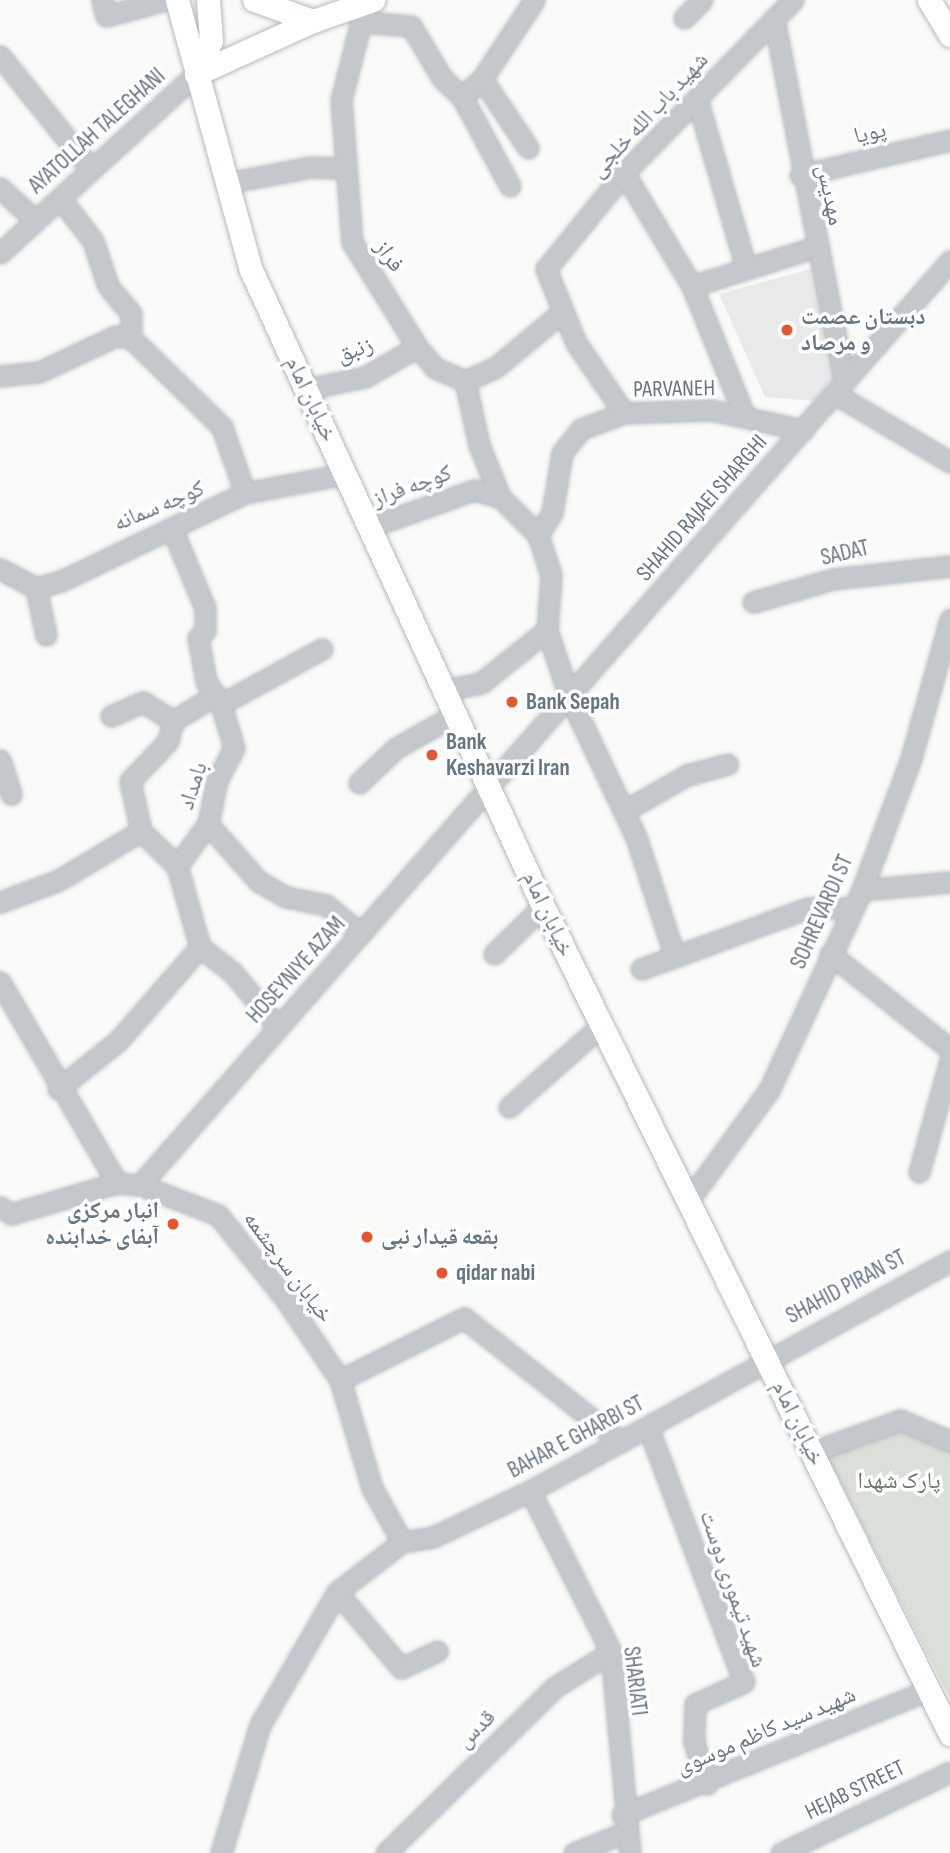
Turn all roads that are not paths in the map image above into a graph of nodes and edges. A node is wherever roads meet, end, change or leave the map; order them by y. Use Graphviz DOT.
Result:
graph roads {
  1 [pos="102,0"];
  2 [pos="165,0"];
  3 [pos="177,0"];
  4 [pos="208,0"];
  5 [pos="254,0"];
  6 [pos="534,0"];
  7 [pos="702,0"];
  8 [pos="793,0"];
  9 [pos="929,0"];
  10 [pos="366,9"];
  11 [pos="684,18"];
  12 [pos="774,19"];
  13 [pos="313,21"];
  14 [pos="950,35"];
  15 [pos="0,56"];
  16 [pos="196,74"];
  17 [pos="482,79"];
  18 [pos="462,97"];
  19 [pos="697,99"];
  20 [pos="950,140"];
  21 [pos="528,148"];
  22 [pos="344,168"];
  23 [pos="91,169"];
  24 [pos="624,173"];
  25 [pos="800,175"];
  26 [pos="226,183"];
  27 [pos="510,186"];
  28 [pos="0,188"];
  29 [pos="60,198"];
  30 [pos="35,220"];
  31 [pos="816,247"];
  32 [pos="0,253"];
  33 [pos="950,261"];
  34 [pos="746,268"];
  35 [pos="692,285"];
  36 [pos="562,312"];
  37 [pos="131,338"];
  38 [pos="418,347"];
  39 [pos="0,376"];
  40 [pos="465,381"];
  41 [pos="839,387"];
  42 [pos="306,389"];
  43 [pos="624,413"];
  44 [pos="744,415"];
  45 [pos="803,430"];
  46 [pos="950,462"];
  47 [pos="345,474"];
  48 [pos="245,493"];
  49 [pos="500,497"];
  50 [pos="370,527"];
  51 [pos="172,529"];
  52 [pos="538,535"];
  53 [pos="950,566"];
  54 [pos="0,569"];
  55 [pos="36,588"];
  56 [pos="753,602"];
  57 [pos="950,620"];
  58 [pos="547,630"];
  59 [pos="46,635"];
  60 [pos="322,649"];
  61 [pos="943,679"];
  62 [pos="445,690"];
  63 [pos="569,696"];
  64 [pos="216,701"];
  65 [pos="456,714"];
  66 [pos="111,716"];
  67 [pos="173,721"];
  68 [pos="0,760"];
  69 [pos="728,764"];
  70 [pos="359,783"];
  71 [pos="491,788"];
  72 [pos="11,794"];
  73 [pos="624,811"];
  74 [pos="208,824"];
  75 [pos="141,831"];
  76 [pos="177,866"];
  77 [pos="950,882"];
  78 [pos="862,890"];
  79 [pos="0,902"];
  80 [pos="543,906"];
  81 [pos="851,908"];
  82 [pos="361,934"];
  83 [pos="200,947"];
  84 [pos="494,954"];
  85 [pos="830,954"];
  86 [pos="676,957"];
  87 [pos="641,969"];
  88 [pos="0,982"];
  89 [pos="602,1025"];
  90 [pos="278,1027"];
  91 [pos="950,1049"];
  92 [pos="950,1060"];
  93 [pos="58,1088"];
  94 [pos="509,1107"];
  95 [pos="919,1172"];
  96 [pos="117,1183"];
  97 [pos="140,1185"];
  98 [pos="688,1201"];
  99 [pos="0,1207"];
  100 [pos="950,1261"];
  101 [pos="765,1357"];
  102 [pos="340,1380"];
  103 [pos="648,1427"];
  104 [pos="950,1441"];
  105 [pos="621,1442"];
  106 [pos="812,1452"];
  107 [pos="530,1491"];
  108 [pos="402,1542"];
  109 [pos="337,1592"];
  110 [pos="437,1651"];
  111 [pos="611,1652"];
  112 [pos="928,1690"];
  113 [pos="950,1734"];
  114 [pos="950,1772"];
  115 [pos="707,1784"];
  116 [pos="624,1824"];
  117 [pos="784,1852"];
  118 [pos="221,1853"];
  119 [pos="386,1853"];
  120 [pos="574,1853"];
  121 [pos="630,1853"];
  1 -- 2 [label="street"];
  3 -- 16 [label="main road, خیابان امام"];
  4 -- 16 [label="main road"];
  5 -- 13 [label="main road"];
  6 -- 17 [label="street"];
  7 -- 11 [label="street"];
  8 -- 12 [label="street, شهید باب الله خلجی"];
  9 -- 14 [label="main road"];
  10 -- 13 [label="main road"];
  10 -- 18 [label="street"];
  10 -- 22 [label="street, فراز"];
  12 -- 19 [label="street, شهید باب الله خلجی"];
  12 -- 25 [label="street, مهدیس"];
  13 -- 16 [label="main road"];
  15 -- 23 [label="street"];
  16 -- 23 [label="street, AYATOLLAH TALEGHANI"];
  16 -- 26 [label="main road, خیابان امام"];
  17 -- 18 [label="street"];
  17 -- 21 [label="street"];
  18 -- 27 [label="street"];
  19 -- 24 [label="street, شهید باب الله خلجی"];
  19 -- 34 [label="street"];
  20 -- 25 [label="street, پویا"];
  22 -- 26 [label="street"];
  22 -- 38 [label="street, فراز"];
  23 -- 29 [label="street, AYATOLLAH TALEGHANI"];
  24 -- 35 [label="street"];
  24 -- 36 [label="street, شهید باب الله خلجی"];
  25 -- 31 [label="street, مهدیس"];
  26 -- 42 [label="main road, خیابان امام"];
  28 -- 30 [label="street"];
  29 -- 30 [label="street, AYATOLLAH TALEGHANI"];
  29 -- 37 [label="street"];
  30 -- 32 [label="street, AYATOLLAH TALEGHANI"];
  31 -- 34 [label="street"];
  31 -- 41 [label="street, مهدیس"];
  33 -- 41 [label="street, SHAHID RAJAEI SHARGHI"];
  34 -- 35 [label="street"];
  35 -- 44 [label="street"];
  36 -- 40 [label="street"];
  36 -- 43 [label="street"];
  37 -- 39 [label="street"];
  37 -- 48 [label="street"];
  38 -- 40 [label="street, فراز"];
  38 -- 42 [label="street, زنبق"];
  40 -- 49 [label="street"];
  41 -- 45 [label="street, SHAHID RAJAEI SHARGHI"];
  41 -- 46 [label="street"];
  42 -- 47 [label="main road, خیابان امام"];
  43 -- 44 [label="street, PARVANEH"];
  43 -- 52 [label="street, PARVANEH"];
  44 -- 45 [label="street, PARVANEH"];
  45 -- 63 [label="street, SHAHID RAJAEI SHARGHI"];
  47 -- 48 [label="street, کوچه سمانه"];
  47 -- 50 [label="main road, خیابان امام"];
  48 -- 51 [label="street, کوچه سمانه"];
  49 -- 50 [label="street, کوچه فراز"];
  49 -- 52 [label="street"];
  50 -- 62 [label="main road, خیابان امام"];
  51 -- 55 [label="street, کوچه سمانه"];
  51 -- 64 [label="street, بامداد"];
  52 -- 58 [label="street"];
  53 -- 56 [label="street, SADAT"];
  54 -- 55 [label="street"];
  55 -- 59 [label="street"];
  57 -- 61 [label="street, SOHREVARDI ST"];
  58 -- 62 [label="street"];
  58 -- 63 [label="street"];
  60 -- 64 [label="street"];
  61 -- 78 [label="street, SOHREVARDI ST"];
  62 -- 65 [label="main road, خیابان امام"];
  63 -- 71 [label="street, SHAHID RAJAEI SHARGHI"];
  63 -- 73 [label="street"];
  64 -- 67 [label="street"];
  64 -- 74 [label="street, بامداد"];
  65 -- 70 [label="street"];
  65 -- 71 [label="main road, خیابان امام"];
  66 -- 67 [label="street"];
  67 -- 75 [label="street"];
  68 -- 72 [label="street"];
  69 -- 73 [label="street"];
  71 -- 80 [label="main road, خیابان امام"];
  71 -- 82 [label="street, HOSEYNIYE AZAM"];
  73 -- 86 [label="street"];
  74 -- 76 [label="street, بامداد"];
  74 -- 82 [label="street"];
  75 -- 76 [label="street"];
  75 -- 79 [label="street"];
  76 -- 83 [label="street"];
  77 -- 78 [label="street"];
  78 -- 81 [label="street, SOHREVARDI ST"];
  80 -- 84 [label="street"];
  80 -- 89 [label="main road, خیابان امام"];
  81 -- 85 [label="street, SOHREVARDI ST"];
  81 -- 86 [label="street"];
  82 -- 90 [label="street, HOSEYNIYE AZAM"];
  83 -- 90 [label="street"];
  83 -- 93 [label="street"];
  85 -- 91 [label="street"];
  85 -- 98 [label="street, SOHREVARDI ST"];
  86 -- 87 [label="street"];
  88 -- 93 [label="street"];
  89 -- 94 [label="street"];
  89 -- 98 [label="main road, خیابان امام"];
  90 -- 97 [label="street, HOSEYNIYE AZAM"];
  92 -- 95 [label="street"];
  93 -- 96 [label="street"];
  96 -- 97 [label="street, خیابان سرچشمه"];
  96 -- 99 [label="street"];
  97 -- 102 [label="street, خیابان سرچشمه"];
  98 -- 101 [label="main road, خیابان امام"];
  100 -- 101 [label="street, SHAHID PIRAN ST"];
  101 -- 103 [label="street, BAHAR E GHARBI ST"];
  101 -- 106 [label="main road, خیابان امام"];
  102 -- 105 [label="street"];
  102 -- 108 [label="street, خیابان سرچشمه"];
  103 -- 105 [label="street, BAHAR E GHARBI ST"];
  103 -- 115 [label="street, شهید تیموری دوست"];
  104 -- 106 [label="street"];
  105 -- 107 [label="street, BAHAR E GHARBI ST"];
  106 -- 112 [label="main road, خیابان امام"];
  107 -- 108 [label="street, BAHAR E GHARBI ST"];
  107 -- 111 [label="street, SHARIATI"];
  108 -- 109 [label="street"];
  109 -- 110 [label="street"];
  109 -- 118 [label="street"];
  111 -- 116 [label="street, SHARIATI"];
  111 -- 119 [label="street, قدس"];
  112 -- 113 [label="main road, خیابان امام"];
  112 -- 115 [label="street, شهید سید کاظم موسوی"];
  114 -- 117 [label="street, HEJAB STREET"];
  115 -- 116 [label="street, شهید سید کاظم موسوی"];
  116 -- 120 [label="street, شهید سید کاظم موسوی"];
  116 -- 121 [label="street, SHARIATI"];
}
